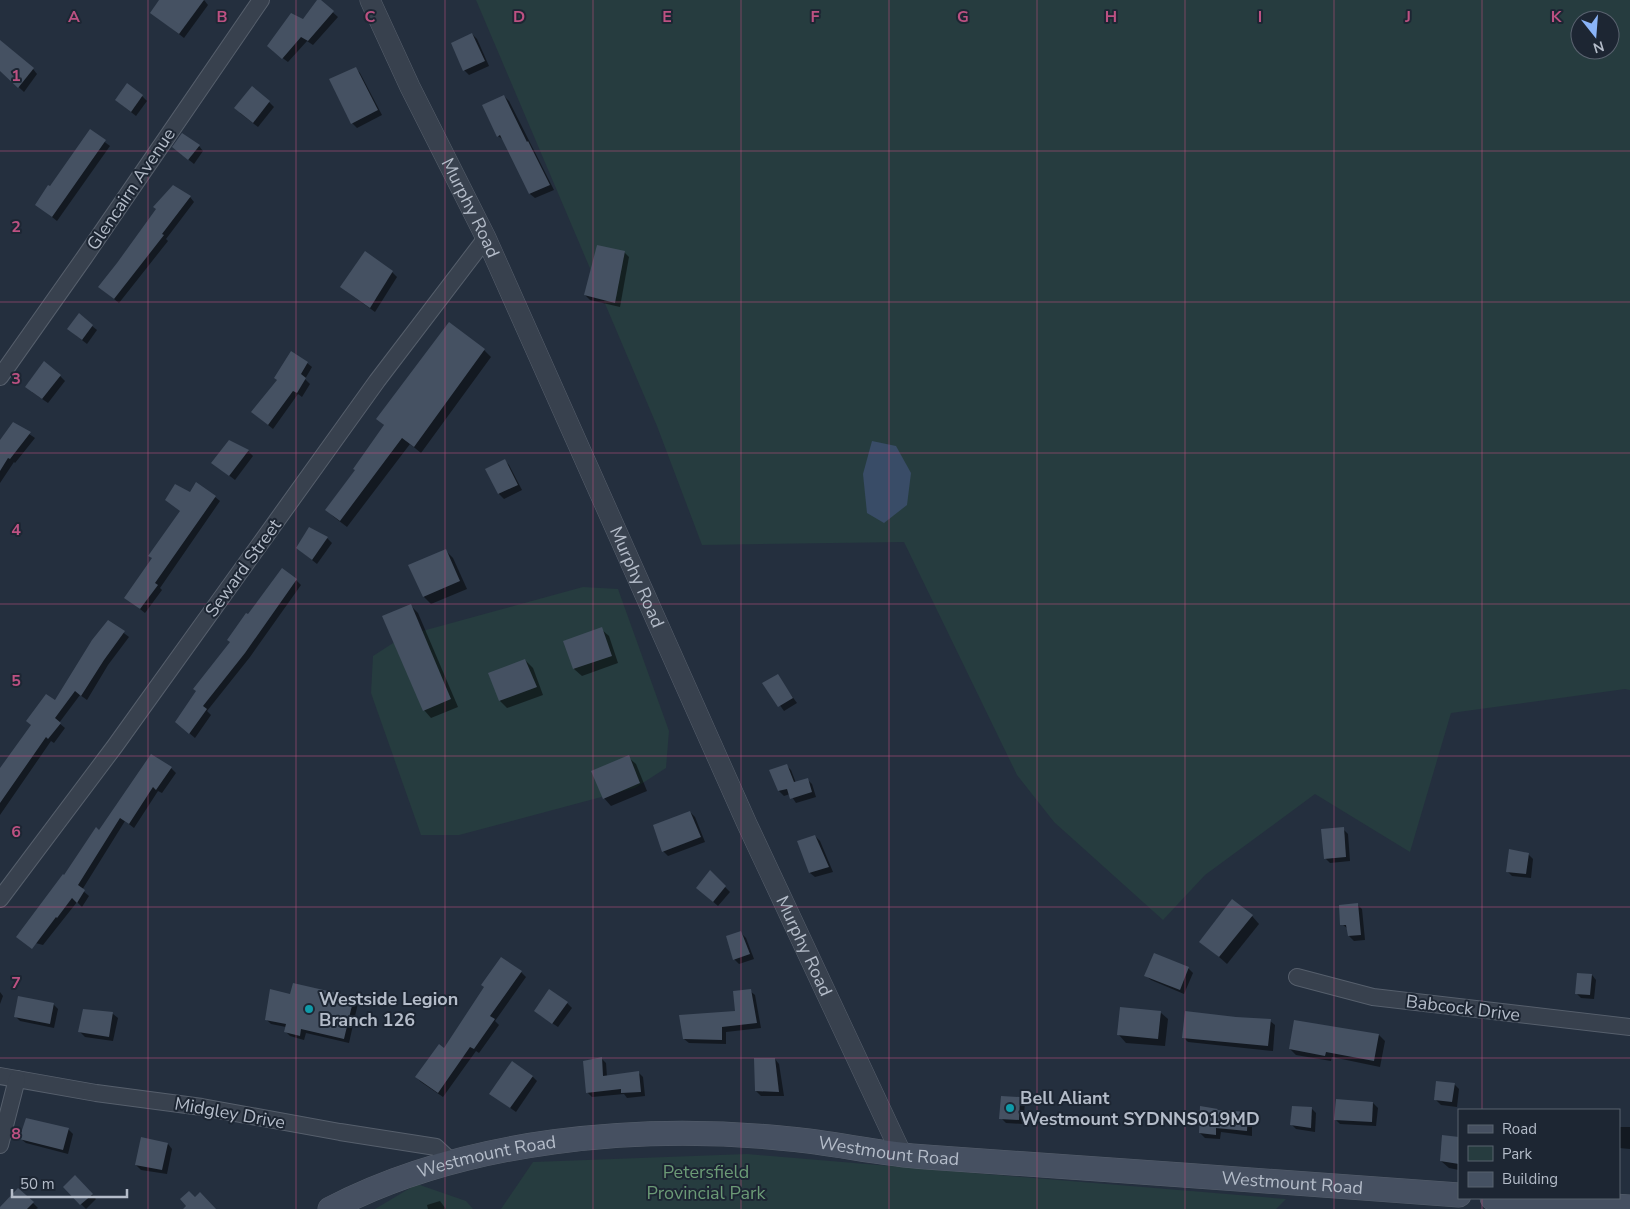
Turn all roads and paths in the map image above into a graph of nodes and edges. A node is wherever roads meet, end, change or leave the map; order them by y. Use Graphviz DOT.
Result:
graph roads {
  1 [pos="261,0"];
  2 [pos="370,0"];
  3 [pos="486,238"];
  4 [pos="0,377"];
  5 [pos="0,899"];
  6 [pos="1297,977"];
  7 [pos="1630,1027"];
  8 [pos="0,1076"];
  9 [pos="17,1079"];
  10 [pos="0,1145"];
  11 [pos="902,1155"];
  12 [pos="453,1163"];
  13 [pos="1458,1195"];
  14 [pos="1497,1199"];
  15 [pos="1528,1205"];
  16 [pos="1630,1207"];
  17 [pos="330,1209"];
  1 -- 4 [label="street, Glencairn Avenue"];
  2 -- 3 [label="street, Murphy Road"];
  3 -- 5 [label="street, Seward Street"];
  3 -- 11 [label="street, Murphy Road"];
  6 -- 7 [label="street, Babcock Drive"];
  8 -- 9 [label="street, Midgley Drive"];
  9 -- 10 [label="street"];
  9 -- 12 [label="street, Midgley Drive"];
  11 -- 12 [label="main road, Westmount Road"];
  11 -- 13 [label="main road, Westmount Road"];
  12 -- 17 [label="main road, Westmount Road"];
  14 -- 15 [label="main road"];
  15 -- 16 [label="main road"];
}
